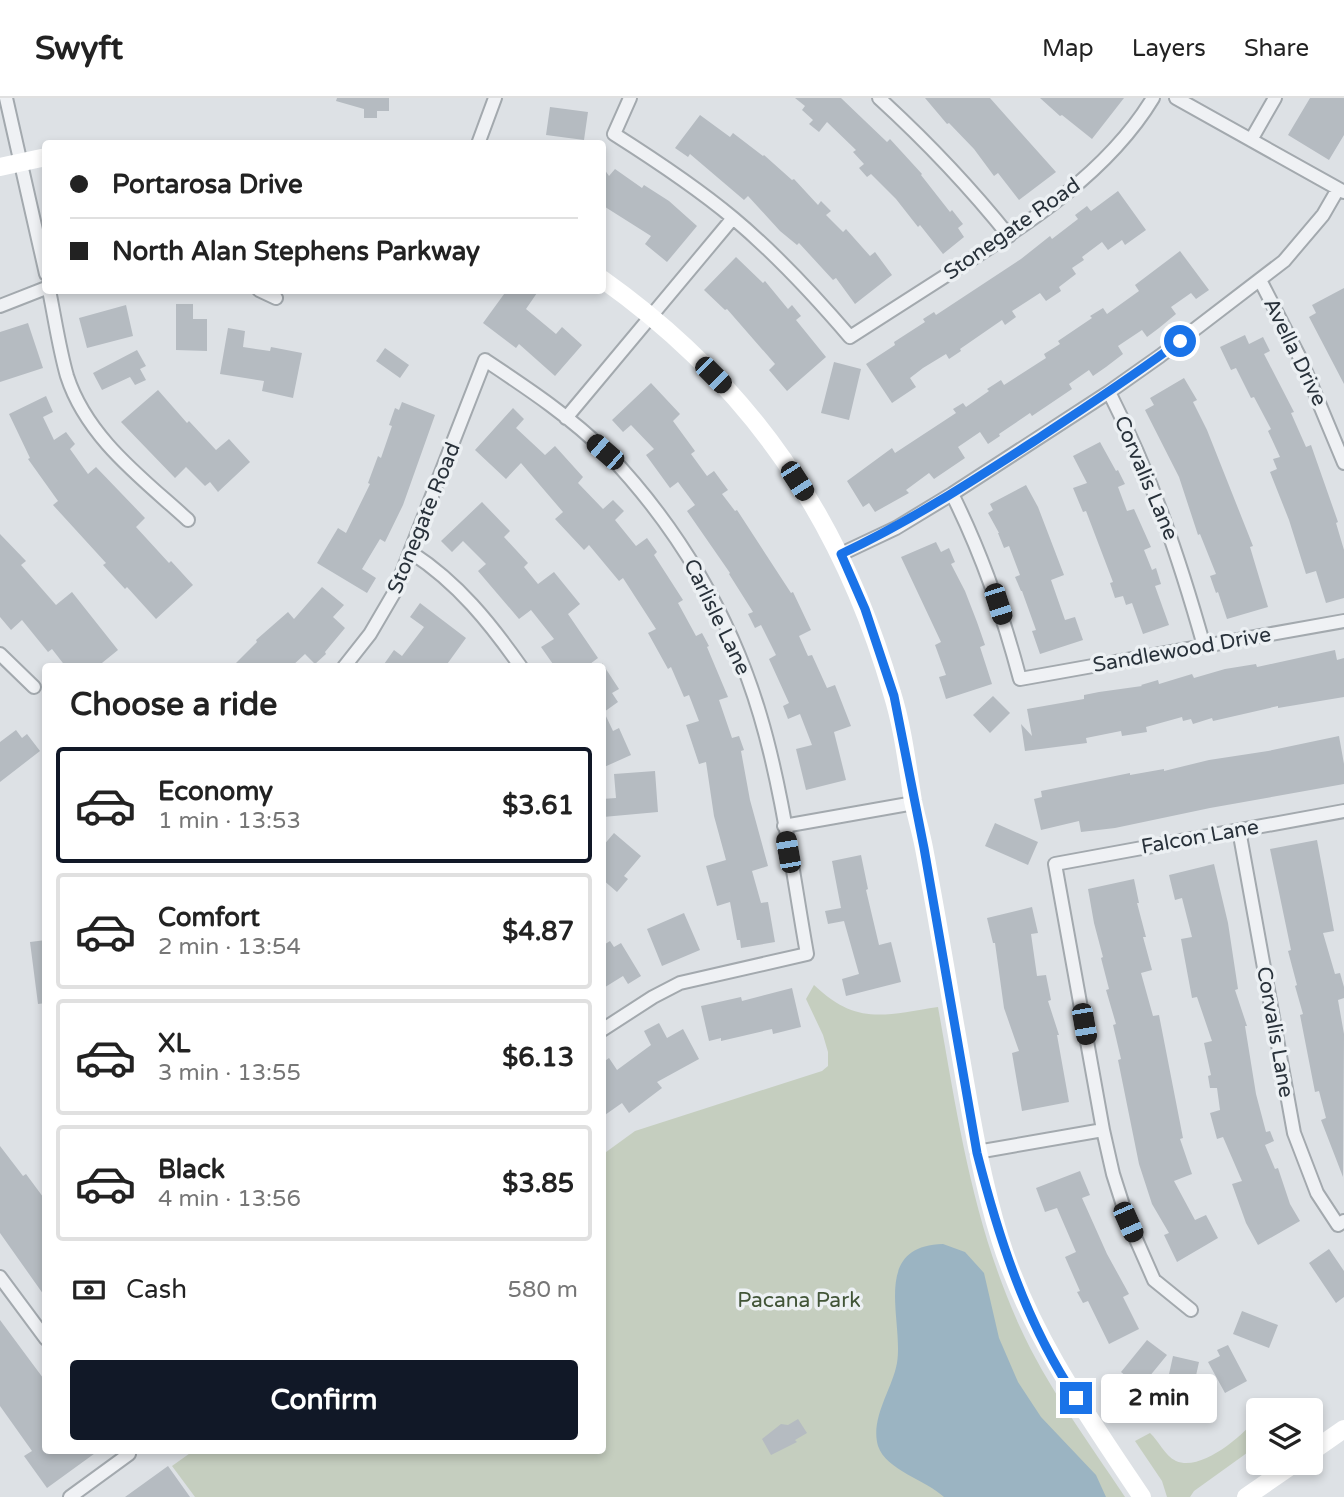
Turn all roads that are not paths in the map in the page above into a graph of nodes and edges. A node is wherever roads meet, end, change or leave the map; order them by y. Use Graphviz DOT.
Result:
graph roads {
  1 [pos="6,98"];
  2 [pos="495,98"];
  3 [pos="630,98"];
  4 [pos="879,98"];
  5 [pos="1153,98"];
  6 [pos="1176,98"];
  7 [pos="1275,98"];
  8 [pos="479,140"];
  9 [pos="1251,140"];
  10 [pos="42,158"];
  11 [pos="21,162"];
  12 [pos="0,167"];
  13 [pos="1341,190"];
  14 [pos="733,218"];
  15 [pos="1009,236"];
  16 [pos="42,256"];
  17 [pos="1260,280"];
  18 [pos="606,282"];
  19 [pos="42,291"];
  20 [pos="48,294"];
  21 [pos="268,294"];
  22 [pos="276,298"];
  23 [pos="0,306"];
  24 [pos="651,316"];
  25 [pos="485,360"];
  26 [pos="1109,393"];
  27 [pos="566,418"];
  28 [pos="1344,463"];
  29 [pos="951,494"];
  30 [pos="188,520"];
  31 [pos="412,553"];
  32 [pos="841,554"];
  33 [pos="1344,621"];
  34 [pos="1204,646"];
  35 [pos="0,654"];
  36 [pos="347,663"];
  37 [pos="518,663"];
  38 [pos="34,687"];
  39 [pos="914,803"];
  40 [pos="1344,811"];
  41 [pos="784,827"];
  42 [pos="1239,830"];
  43 [pos="606,1027"];
  44 [pos="1103,1130"];
  45 [pos="977,1153"];
  46 [pos="1341,1223"];
  47 [pos="0,1277"];
  48 [pos="1191,1310"];
  49 [pos="42,1334"];
  50 [pos="1344,1429"];
  51 [pos="1323,1444"];
  52 [pos="125,1454"];
  53 [pos="1278,1475"];
  54 [pos="70,1497"];
  55 [pos="1142,1497"];
  56 [pos="1246,1497"];
  1 -- 11 [label="street"];
  2 -- 8 [label="street"];
  3 -- 14 [label="street"];
  4 -- 15 [label="street"];
  5 -- 15 [label="street, Stonegate Road"];
  6 -- 9 [label="street"];
  7 -- 9 [label="street"];
  9 -- 13 [label="street"];
  10 -- 11 [label="street"];
  11 -- 12 [label="street"];
  11 -- 16 [label="street"];
  13 -- 17 [label="street"];
  14 -- 15 [label="street, Stonegate Road"];
  14 -- 24 [label="street"];
  17 -- 26 [label="street"];
  17 -- 28 [label="street, Avella Drive"];
  18 -- 24 [label="street"];
  19 -- 23 [label="street"];
  20 -- 30 [label="street"];
  21 -- 22 [label="street"];
  24 -- 27 [label="street"];
  24 -- 32 [label="street"];
  25 -- 27 [label="street, Carlisle Lane"];
  25 -- 31 [label="street, Stonegate Road"];
  26 -- 29 [label="street"];
  26 -- 34 [label="street, Corvalis Lane"];
  27 -- 41 [label="street, Carlisle Lane"];
  29 -- 32 [label="street"];
  29 -- 34 [label="street, Sandlewood Drive"];
  31 -- 36 [label="street, Stonegate Road"];
  31 -- 37 [label="street"];
  32 -- 39 [label="street"];
  33 -- 34 [label="street, Sandlewood Drive"];
  35 -- 38 [label="street"];
  39 -- 41 [label="street"];
  39 -- 45 [label="street"];
  40 -- 42 [label="street, Falcon Lane"];
  41 -- 43 [label="street, Carlisle Lane"];
  42 -- 44 [label="street, Falcon Lane"];
  42 -- 46 [label="street, Corvalis Lane"];
  44 -- 45 [label="street"];
  44 -- 48 [label="street"];
  45 -- 55 [label="street"];
  47 -- 49 [label="street"];
  50 -- 51 [label="street"];
  52 -- 54 [label="street"];
  53 -- 56 [label="street"];
}
